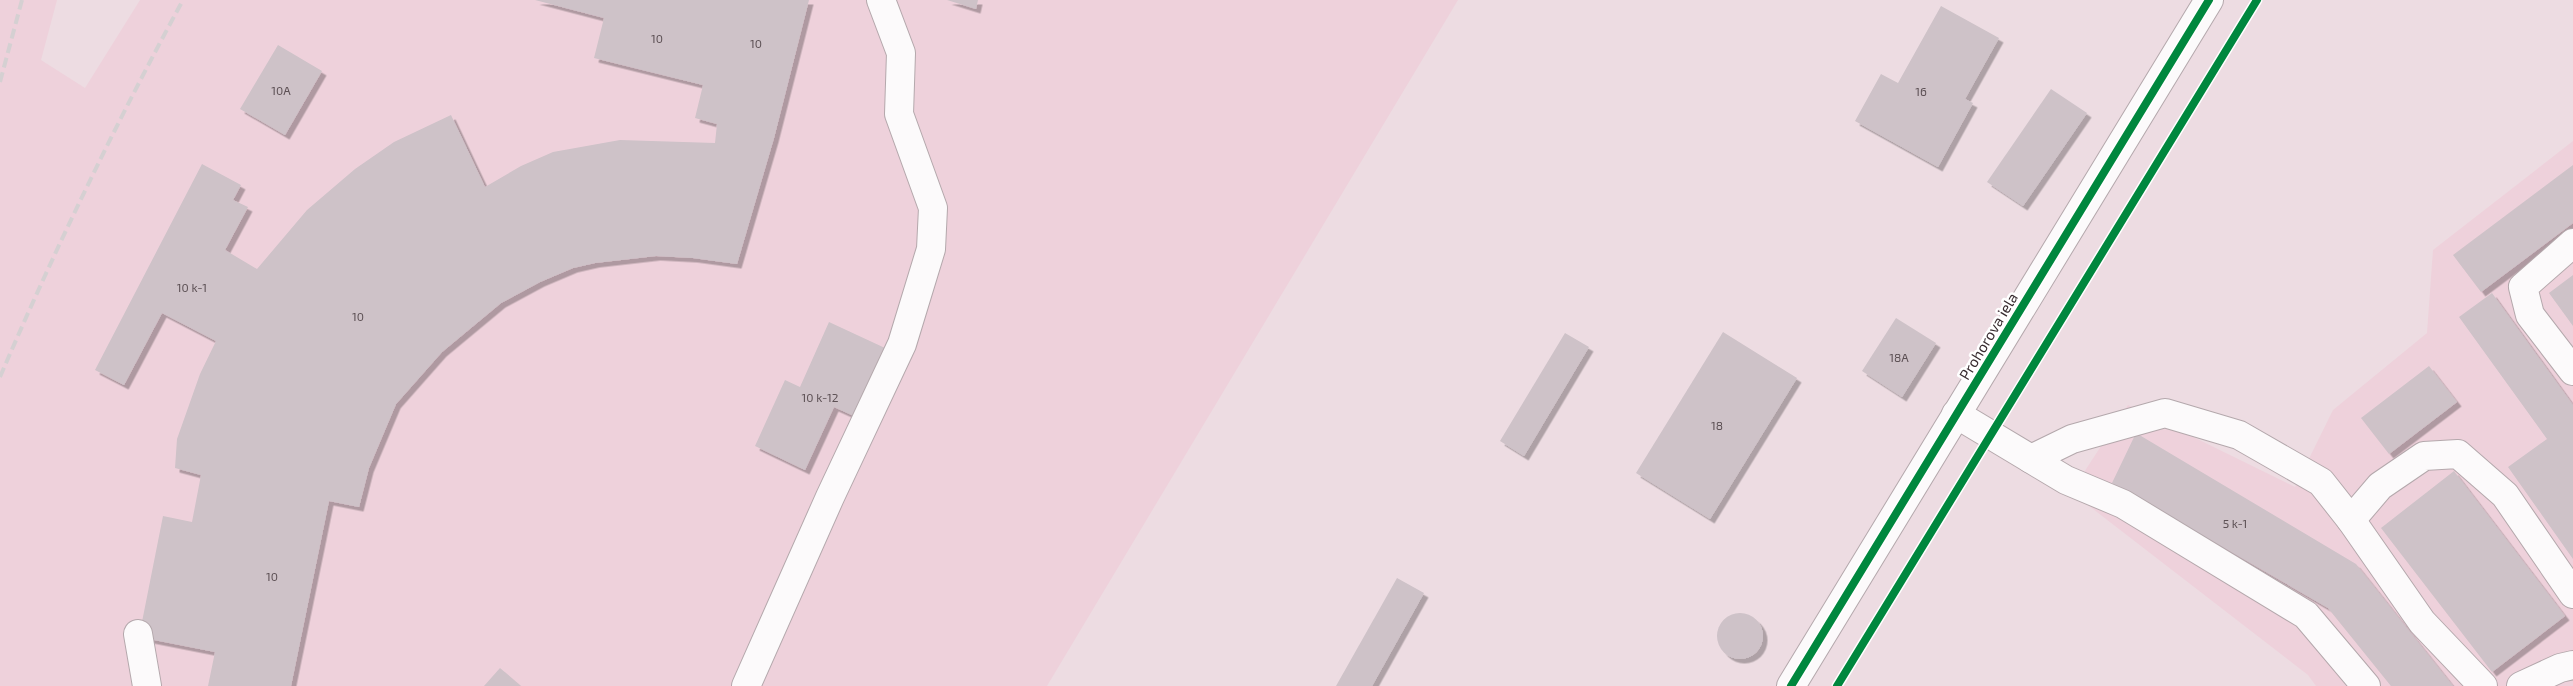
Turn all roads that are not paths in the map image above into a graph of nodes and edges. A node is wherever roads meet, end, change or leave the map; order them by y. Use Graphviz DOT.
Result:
graph roads {
  1 [pos="881,0"];
  2 [pos="2209,0"];
  3 [pos="2573,243"];
  4 [pos="2573,371"];
  5 [pos="1956,414"];
  6 [pos="2031,459"];
  7 [pos="2351,520"];
  8 [pos="2573,594"];
  9 [pos="138,634"];
  10 [pos="2573,665"];
  11 [pos="147,686"];
  12 [pos="746,686"];
  13 [pos="1792,686"];
  14 [pos="2366,686"];
  15 [pos="2483,686"];
  16 [pos="2522,686"];
  1 -- 12 [label="street"];
  2 -- 5 [label="street, Prohorova iela"];
  3 -- 4 [label="street"];
  5 -- 6 [label="street"];
  5 -- 13 [label="street, Prohorova iela"];
  6 -- 7 [label="street"];
  6 -- 14 [label="street"];
  7 -- 8 [label="street"];
  7 -- 15 [label="street"];
  9 -- 11 [label="street"];
  10 -- 16 [label="street"];
}
